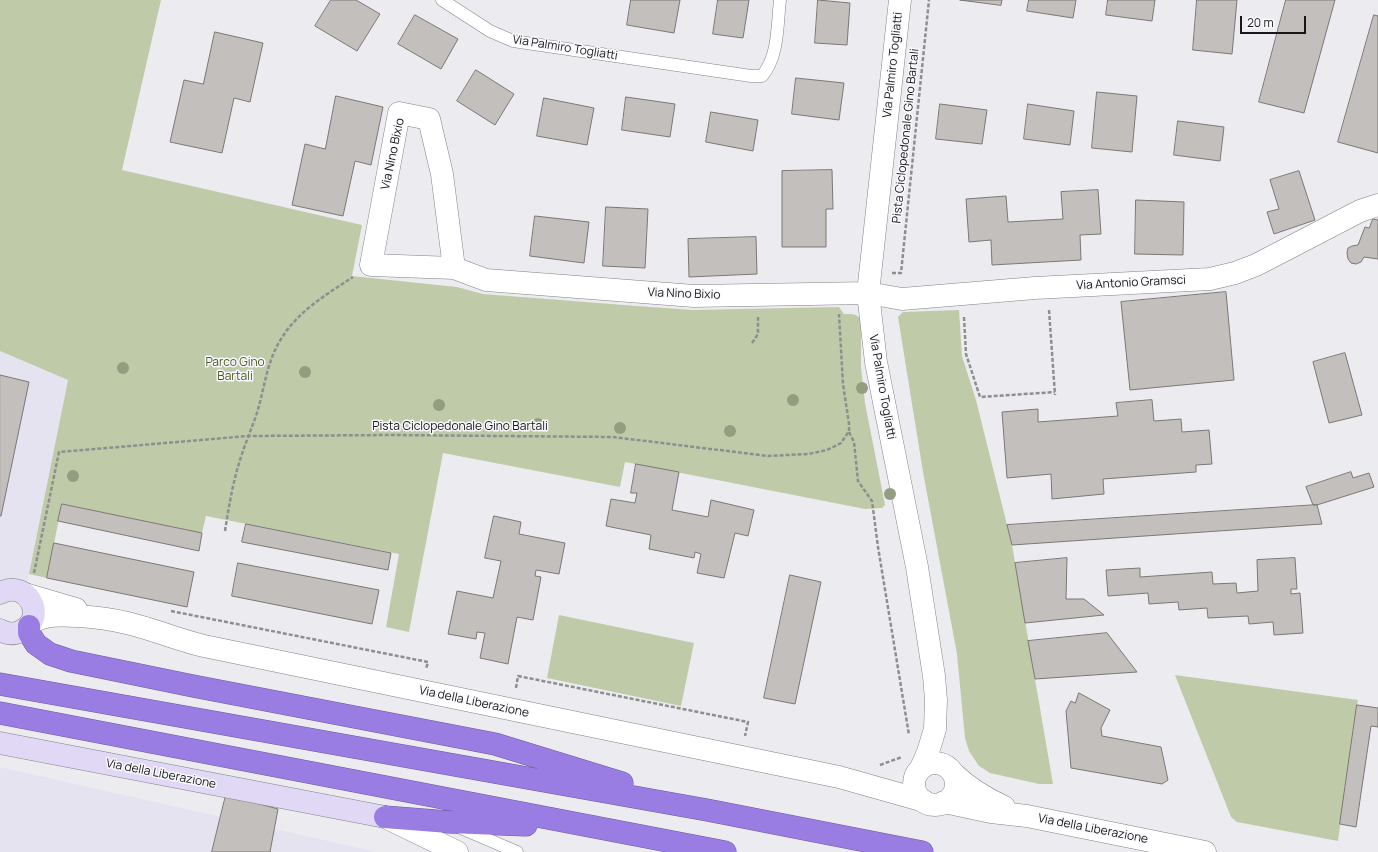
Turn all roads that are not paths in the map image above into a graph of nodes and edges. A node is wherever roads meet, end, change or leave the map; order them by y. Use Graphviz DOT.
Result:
graph roads {
  1 [pos="442,0"];
  2 [pos="780,0"];
  3 [pos="900,0"];
  4 [pos="1378,205"];
  5 [pos="454,268"];
  6 [pos="868,293"];
  7 [pos="29,585"];
  8 [pos="0,593"];
  9 [pos="110,619"];
  10 [pos="29,625"];
  11 [pos="0,630"];
  12 [pos="0,684"];
  13 [pos="936,700"];
  14 [pos="0,713"];
  15 [pos="0,743"];
  16 [pos="915,766"];
  17 [pos="952,771"];
  18 [pos="839,777"];
  19 [pos="934,802"];
  20 [pos="707,810"];
  21 [pos="1027,816"];
  22 [pos="385,817"];
  23 [pos="449,822"];
  24 [pos="593,827"];
  25 [pos="457,852"];
  26 [pos="517,852"];
  27 [pos="725,852"];
  28 [pos="922,852"];
  29 [pos="1205,852"];
  1 -- 2 [label="lane, Via Palmiro Togliatti"];
  3 -- 6 [label="street, Via Palmiro Togliatti"];
  4 -- 6 [label="street, Via Antonio Gramsci"];
  5 -- 5 [label="street, Via Nino Bixio"];
  5 -- 6 [label="street, Via Nino Bixio"];
  6 -- 13 [label="street, Via Palmiro Togliatti"];
  7 -- 8 [label="main road, Via della Liberazione"];
  7 -- 9 [label="street, Via della Liberazione"];
  7 -- 10 [label="main road"];
  9 -- 10 [label="street, Via della Liberazione"];
  9 -- 18 [label="street, Via della Liberazione"];
  10 -- 11 [label="main road, Via della Liberazione"];
  10 -- 20 [label="highway"];
  12 -- 20 [label="highway"];
  13 -- 16 [label="street, Via Palmiro Togliatti"];
  13 -- 17 [label="street, Via Palmiro Togliatti"];
  14 -- 24 [label="highway"];
  15 -- 22 [label="main road, Via della Liberazione"];
  16 -- 17 [label="street, Via della Liberazione"];
  16 -- 18 [label="street, Via della Liberazione"];
  16 -- 19 [label="street"];
  17 -- 19 [label="street"];
  17 -- 21 [label="street, Via della Liberazione"];
  18 -- 19 [label="street, Via della Liberazione"];
  19 -- 21 [label="street, Via della Liberazione"];
  20 -- 28 [label="highway"];
  21 -- 29 [label="street, Via della Liberazione"];
  22 -- 23 [label="highway"];
  22 -- 25 [label="street, Via della Liberazione"];
  23 -- 24 [label="highway"];
  23 -- 26 [label="lane"];
  24 -- 27 [label="highway"];
}
